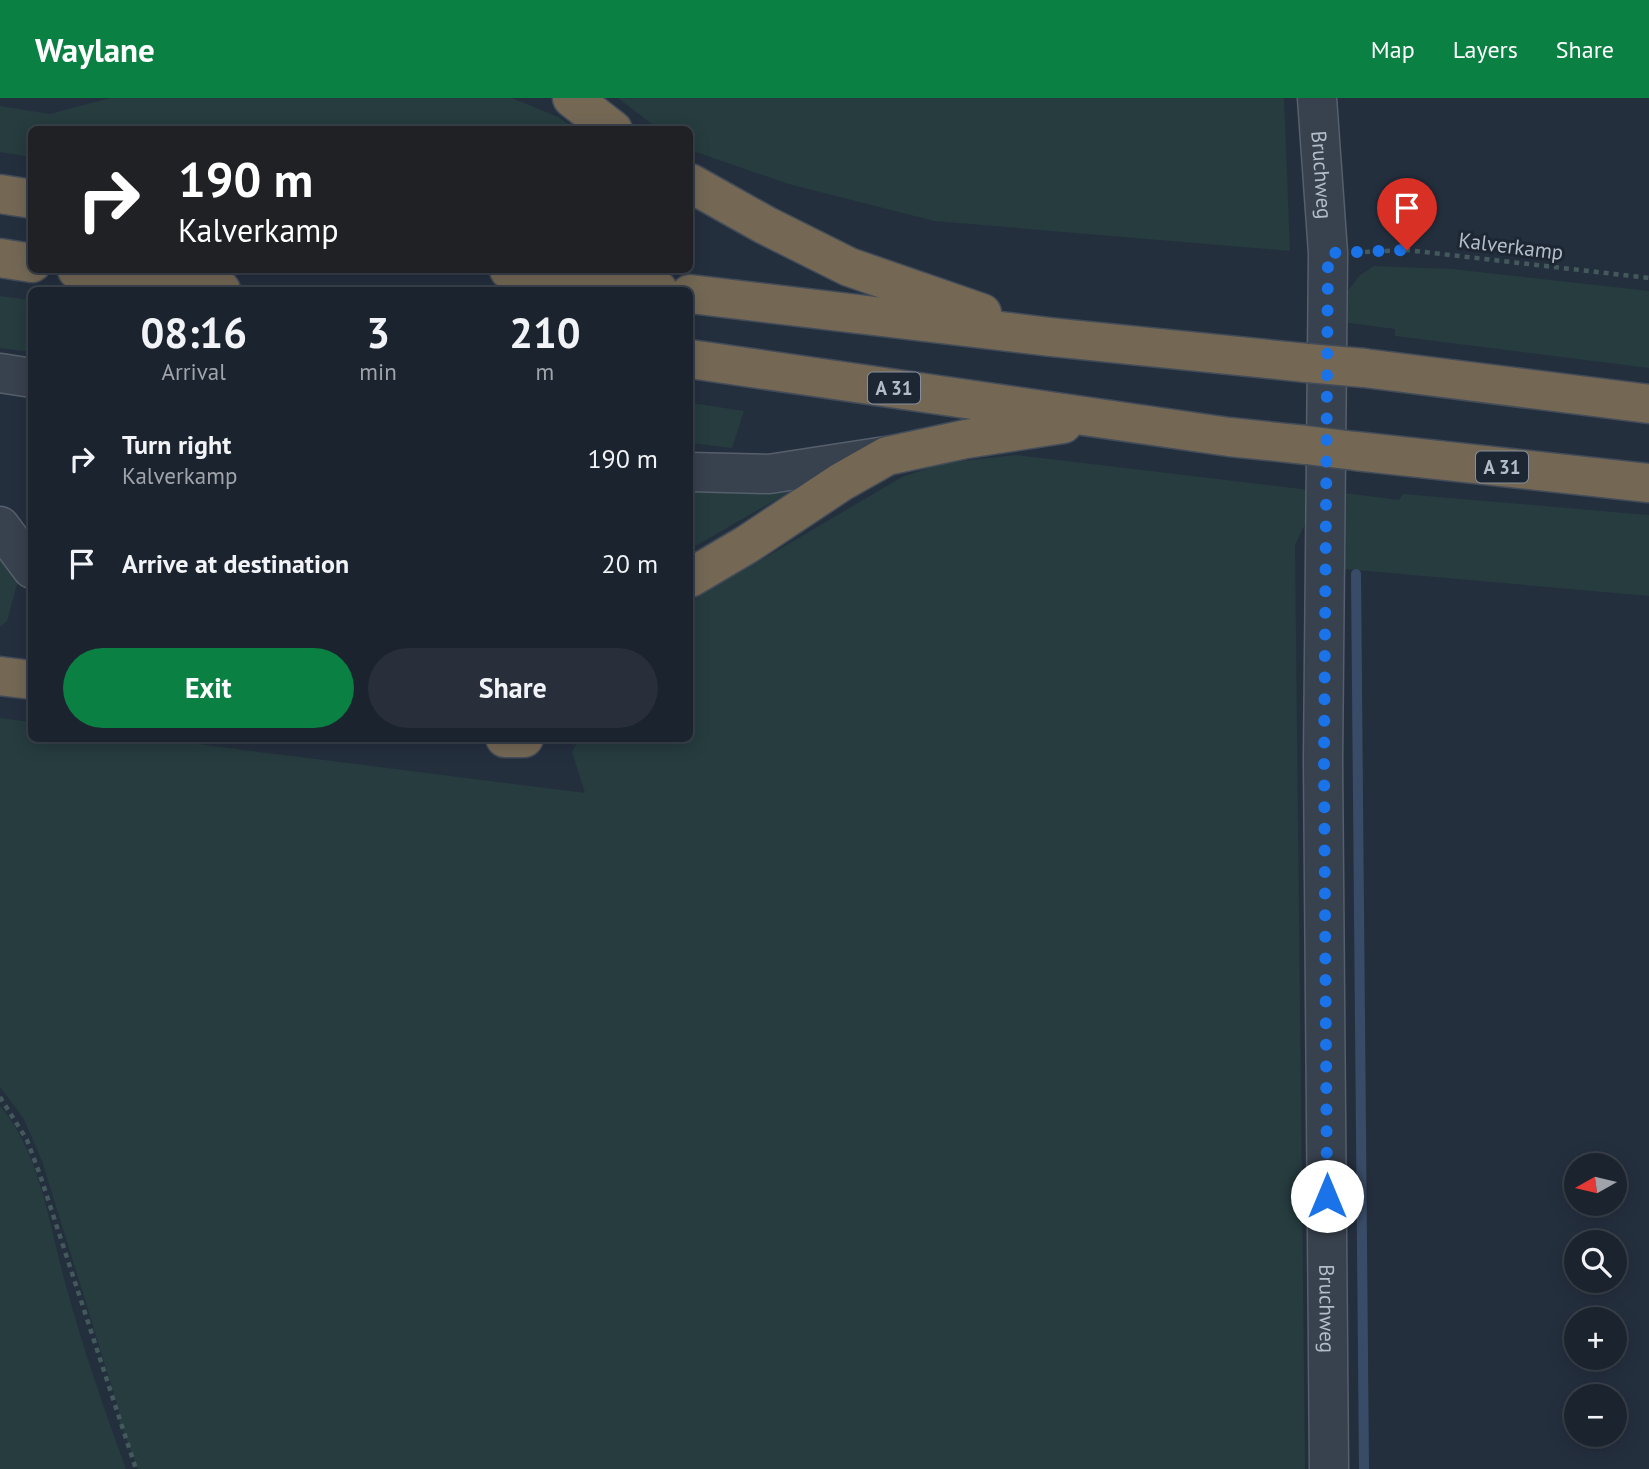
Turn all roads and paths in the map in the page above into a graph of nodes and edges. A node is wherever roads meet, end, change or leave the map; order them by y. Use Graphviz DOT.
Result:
graph roads {
  1 [pos="572,98"];
  2 [pos="1317,98"];
  3 [pos="608,126"];
  4 [pos="693,185"];
  5 [pos="0,194"];
  6 [pos="28,198"];
  7 [pos="1328,253"];
  8 [pos="0,258"];
  9 [pos="28,262"];
  10 [pos="99,273"];
  11 [pos="531,273"];
  12 [pos="1649,278"];
  13 [pos="199,287"];
  14 [pos="636,287"];
  15 [pos="693,294"];
  16 [pos="1050,337"];
  17 [pos="693,359"];
  18 [pos="0,373"];
  19 [pos="28,376"];
  20 [pos="1649,404"];
  21 [pos="1099,418"];
  22 [pos="887,456"];
  23 [pos="693,472"];
  24 [pos="1649,483"];
  25 [pos="0,526"];
  26 [pos="28,564"];
  27 [pos="693,576"];
  28 [pos="0,676"];
  29 [pos="28,680"];
  30 [pos="0,1097"];
  31 [pos="136,1469"];
  32 [pos="1329,1469"];
  1 -- 3 [label="highway"];
  2 -- 7 [label="street, Bruchweg"];
  4 -- 16 [label="highway"];
  5 -- 6 [label="highway"];
  7 -- 12 [label="path, Kalverkamp"];
  7 -- 32 [label="street, Bruchweg"];
  8 -- 9 [label="highway"];
  10 -- 13 [label="highway"];
  11 -- 14 [label="highway"];
  15 -- 16 [label="highway"];
  16 -- 20 [label="highway, bridge"];
  17 -- 21 [label="highway, A 31"];
  18 -- 19 [label="street"];
  21 -- 22 [label="highway"];
  21 -- 24 [label="highway, A 31, bridge"];
  22 -- 23 [label="street"];
  22 -- 27 [label="highway"];
  25 -- 26 [label="street"];
  28 -- 29 [label="highway"];
  30 -- 31 [label="path"];
}
